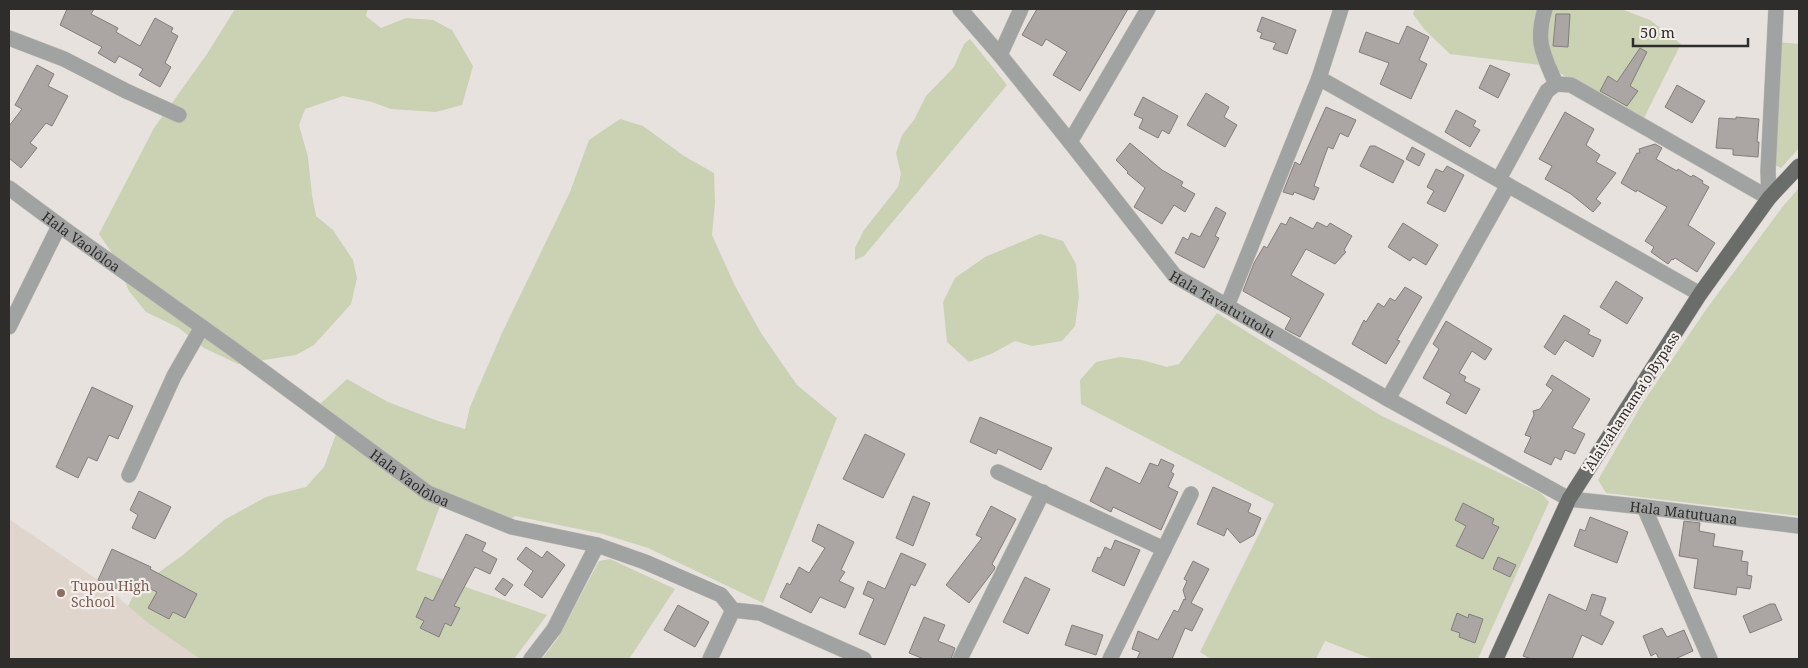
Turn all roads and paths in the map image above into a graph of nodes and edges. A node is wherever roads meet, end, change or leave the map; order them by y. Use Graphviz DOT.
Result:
graph roads {
  1 [pos="960,9"];
  2 [pos="1021,9"];
  3 [pos="1148,9"];
  4 [pos="1341,9"];
  5 [pos="1545,9"];
  6 [pos="1776,9"];
  7 [pos="9,38"];
  8 [pos="1000,54"];
  9 [pos="1319,78"];
  10 [pos="1556,84"];
  11 [pos="179,115"];
  12 [pos="1070,142"];
  13 [pos="1799,166"];
  14 [pos="1504,182"];
  15 [pos="9,188"];
  16 [pos="1769,198"];
  17 [pos="60,226"];
  18 [pos="1700,294"];
  19 [pos="1227,306"];
  20 [pos="9,327"];
  21 [pos="202,327"];
  22 [pos="1388,399"];
  23 [pos="998,472"];
  24 [pos="129,476"];
  25 [pos="1043,492"];
  26 [pos="1191,494"];
  27 [pos="1569,499"];
  28 [pos="1644,507"];
  29 [pos="1799,526"];
  30 [pos="597,545"];
  31 [pos="1164,548"];
  32 [pos="733,610"];
  33 [pos="530,659"];
  34 [pos="710,659"];
  35 [pos="864,659"];
  36 [pos="960,659"];
  37 [pos="1110,659"];
  38 [pos="1496,659"];
  39 [pos="1710,659"];
  1 -- 8 [label="street, Hala Tavatu'utolu"];
  2 -- 8 [label="street"];
  3 -- 12 [label="street"];
  4 -- 9 [label="street"];
  5 -- 10 [label="street"];
  6 -- 16 [label="street"];
  7 -- 11 [label="street"];
  8 -- 12 [label="street, Hala Tavatu'utolu"];
  9 -- 14 [label="street"];
  9 -- 19 [label="street"];
  10 -- 14 [label="street"];
  10 -- 16 [label="street"];
  12 -- 19 [label="street, Hala Tavatu'utolu"];
  13 -- 16 [label="main road, 'Alaivahamama'o Bypass"];
  14 -- 18 [label="street"];
  14 -- 22 [label="street"];
  15 -- 17 [label="street, Hala Vaolōloa"];
  16 -- 18 [label="main road, 'Alaivahamama'o Bypass"];
  17 -- 20 [label="street"];
  17 -- 21 [label="street, Hala Vaolōloa"];
  18 -- 27 [label="main road, 'Alaivahamama'o Bypass"];
  19 -- 22 [label="street, Hala Tavatu'utolu"];
  21 -- 24 [label="street"];
  21 -- 30 [label="street, Hala Vaolōloa"];
  22 -- 27 [label="street, Hala Tavatu'utolu"];
  23 -- 25 [label="street"];
  25 -- 31 [label="street"];
  25 -- 36 [label="street"];
  26 -- 31 [label="street"];
  27 -- 28 [label="street, Hala Matutuana"];
  27 -- 38 [label="main road, 'Alaivahamama'o Bypass"];
  28 -- 29 [label="street, Hala Matutuana"];
  28 -- 39 [label="street"];
  30 -- 32 [label="street, Hala Vaolōloa"];
  30 -- 33 [label="street"];
  31 -- 37 [label="street"];
  32 -- 34 [label="street"];
  32 -- 35 [label="street"];
}
